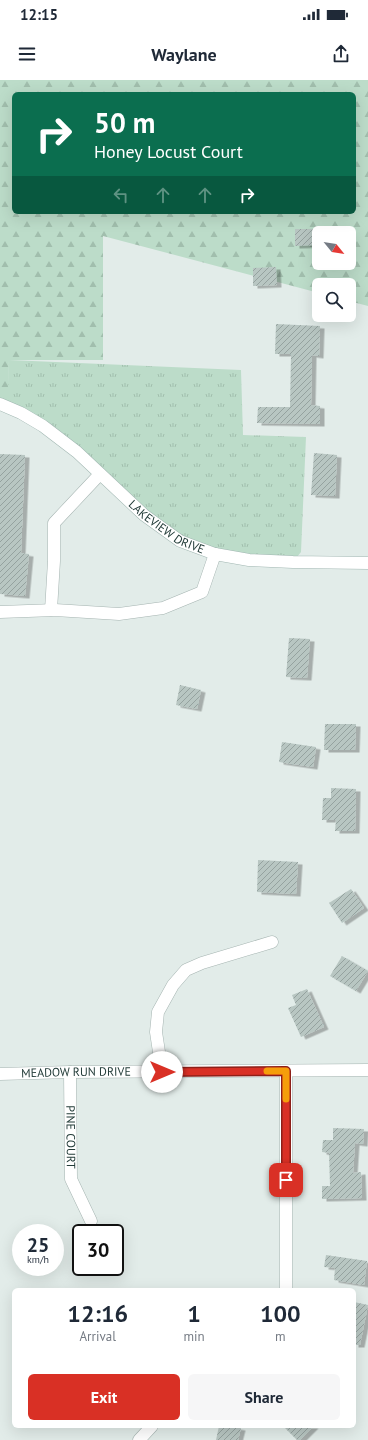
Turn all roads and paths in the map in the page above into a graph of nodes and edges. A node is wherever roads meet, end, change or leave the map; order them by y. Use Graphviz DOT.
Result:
graph roads {
  1 [pos="0,404"];
  2 [pos="100,474"];
  3 [pos="215,554"];
  4 [pos="368,563"];
  5 [pos="51,610"];
  6 [pos="0,612"];
  7 [pos="272,942"];
  8 [pos="368,1070"];
  9 [pos="286,1071"];
  10 [pos="70,1072"];
  11 [pos="162,1072"];
  12 [pos="0,1074"];
  13 [pos="91,1221"];
  14 [pos="286,1288"];
  15 [pos="150,1428"];
  16 [pos="139,1440"];
  1 -- 2 [label="street, LAKEVIEW DRIVE"];
  2 -- 3 [label="street, LAKEVIEW DRIVE"];
  2 -- 5 [label="street"];
  3 -- 4 [label="street, LAKEVIEW DRIVE"];
  3 -- 5 [label="street"];
  5 -- 6 [label="street"];
  7 -- 11 [label="street"];
  8 -- 9 [label="street, MEADOW RUN DRIVE"];
  9 -- 11 [label="street, MEADOW RUN DRIVE"];
  9 -- 14 [label="street"];
  10 -- 11 [label="street, MEADOW RUN DRIVE"];
  10 -- 12 [label="street, MEADOW RUN DRIVE"];
  10 -- 13 [label="street, PINE COURT"];
  15 -- 16 [label="street"];
}
